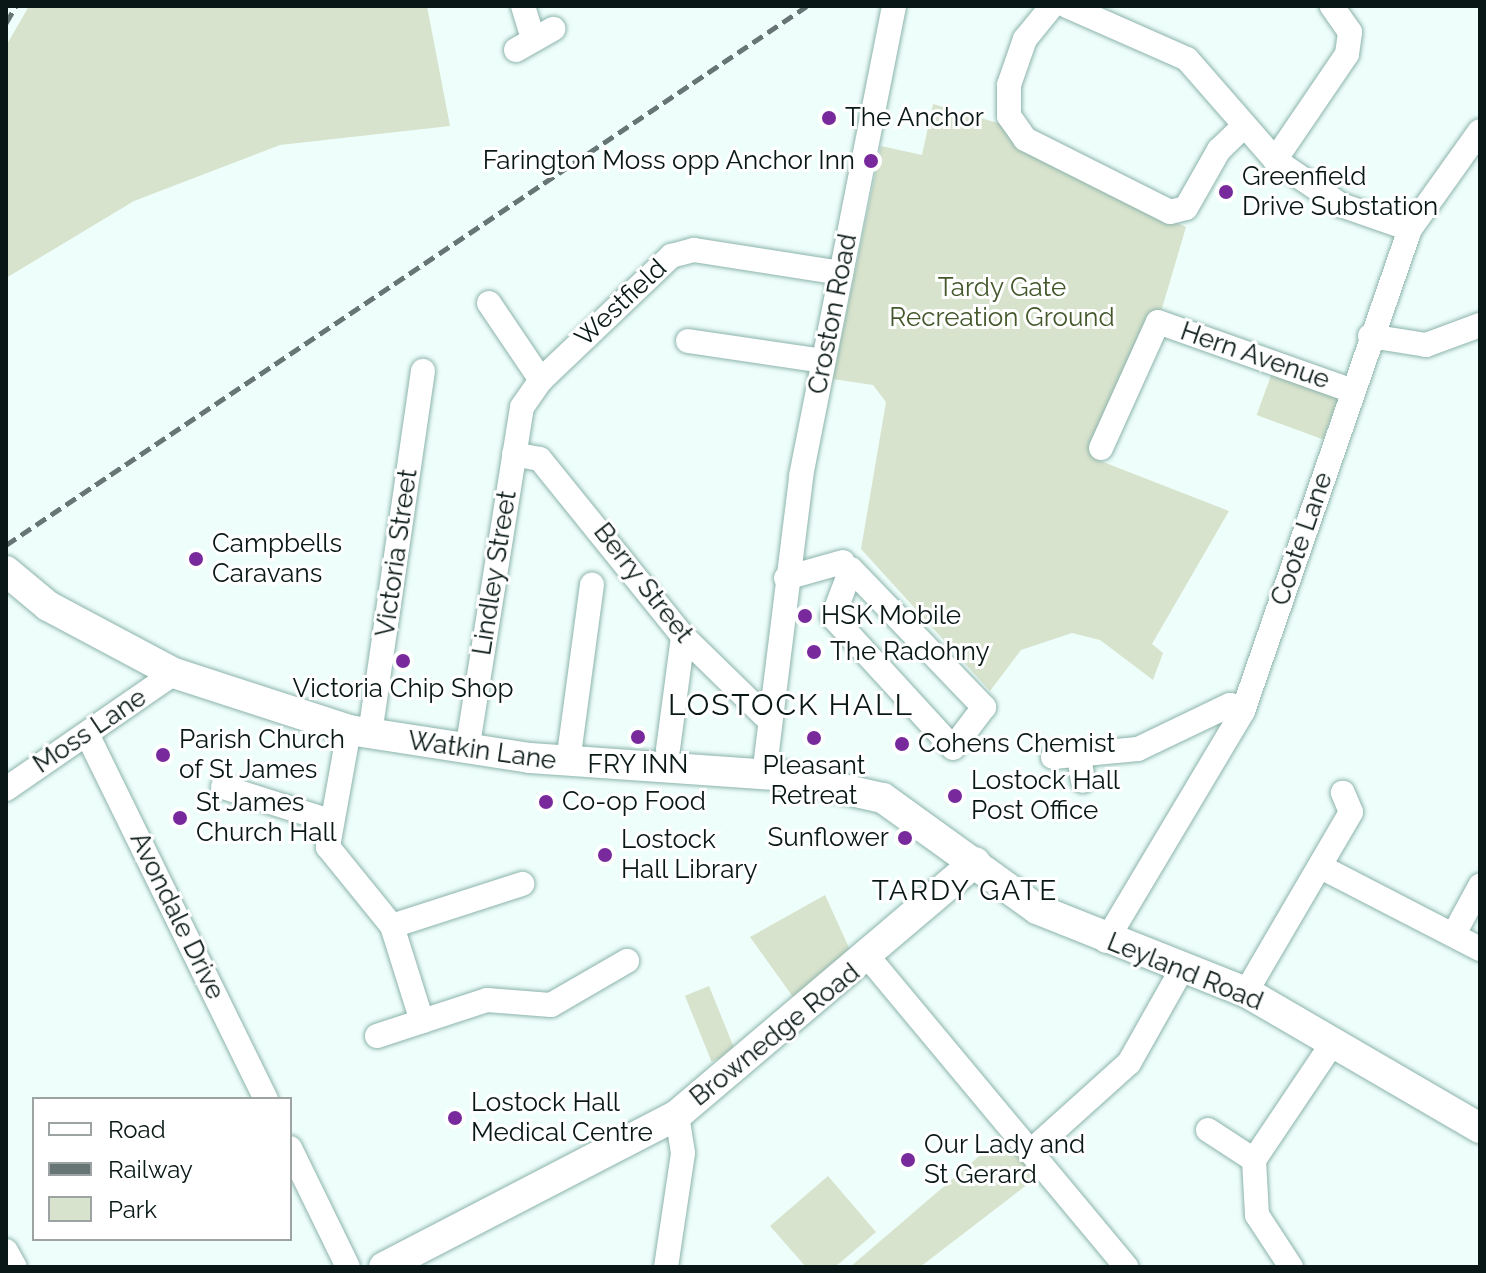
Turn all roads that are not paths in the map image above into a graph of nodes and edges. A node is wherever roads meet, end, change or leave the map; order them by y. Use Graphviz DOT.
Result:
graph roads {
  1 [pos="523,6"];
  2 [pos="894,6"];
  3 [pos="1052,6"];
  4 [pos="1067,6"];
  5 [pos="1332,6"];
  6 [pos="533,38"];
  7 [pos="1242,128"];
  8 [pos="1480,131"];
  9 [pos="1275,160"];
  10 [pos="1410,229"];
  11 [pos="841,273"];
  12 [pos="489,303"];
  13 [pos="1480,325"];
  14 [pos="1370,336"];
  15 [pos="688,341"];
  16 [pos="823,361"];
  17 [pos="423,371"];
  18 [pos="541,380"];
  19 [pos="1353,391"];
  20 [pos="522,407"];
  21 [pos="1101,448"];
  22 [pos="514,454"];
  23 [pos="843,562"];
  24 [pos="6,571"];
  25 [pos="786,578"];
  26 [pos="592,585"];
  27 [pos="683,636"];
  28 [pos="174,673"];
  29 [pos="984,707"];
  30 [pos="1243,711"];
  31 [pos="769,720"];
  32 [pos="359,732"];
  33 [pos="87,734"];
  34 [pos="469,738"];
  35 [pos="668,749"];
  36 [pos="1079,756"];
  37 [pos="1053,757"];
  38 [pos="568,762"];
  39 [pos="764,775"];
  40 [pos="1083,781"];
  41 [pos="223,787"];
  42 [pos="6,789"];
  43 [pos="1343,793"];
  44 [pos="327,820"];
  45 [pos="975,862"];
  46 [pos="1321,867"];
  47 [pos="522,884"];
  48 [pos="1480,886"];
  49 [pos="392,926"];
  50 [pos="1454,934"];
  51 [pos="1106,941"];
  52 [pos="1480,949"];
  53 [pos="869,958"];
  54 [pos="627,961"];
  55 [pos="1182,969"];
  56 [pos="1246,992"];
  57 [pos="422,1021"];
  58 [pos="377,1036"];
  59 [pos="1332,1044"];
  60 [pos="265,1097"];
  61 [pos="677,1115"];
  62 [pos="1480,1128"];
  63 [pos="1208,1130"];
  64 [pos="292,1152"];
  65 [pos="1030,1152"];
  66 [pos="1254,1160"];
  67 [pos="6,1251"];
  68 [pos="15,1267"];
  69 [pos="348,1267"];
  70 [pos="384,1267"];
  71 [pos="666,1267"];
  72 [pos="1126,1267"];
  73 [pos="1291,1267"];
  1 -- 6 [label="street"];
  2 -- 11 [label="street, Croston Road"];
  3 -- 7 [label="street"];
  4 -- 7 [label="street"];
  5 -- 9 [label="street"];
  7 -- 9 [label="street"];
  8 -- 10 [label="street, Coote Lane"];
  9 -- 10 [label="street"];
  10 -- 14 [label="street, Coote Lane"];
  11 -- 16 [label="street, Croston Road"];
  11 -- 18 [label="street, Westfield"];
  12 -- 18 [label="street"];
  13 -- 14 [label="street"];
  14 -- 19 [label="street, Coote Lane"];
  15 -- 16 [label="street"];
  16 -- 25 [label="street, Croston Road"];
  17 -- 32 [label="street, Victoria Street"];
  18 -- 20 [label="street, Westfield"];
  19 -- 21 [label="street, Hern Avenue"];
  19 -- 30 [label="street, Coote Lane"];
  20 -- 22 [label="street, Lindley Street"];
  22 -- 27 [label="street, Berry Street"];
  22 -- 34 [label="street, Lindley Street"];
  23 -- 25 [label="street"];
  24 -- 28 [label="main road, Watkin Lane"];
  25 -- 31 [label="street, Croston Road"];
  26 -- 38 [label="street"];
  27 -- 31 [label="street, Berry Street"];
  27 -- 35 [label="street"];
  28 -- 32 [label="main road, Watkin Lane"];
  28 -- 33 [label="street, Moss Lane"];
  29 -- 29 [label="street"];
  30 -- 36 [label="street"];
  30 -- 51 [label="street, Coote Lane"];
  31 -- 39 [label="street, Croston Road"];
  32 -- 38 [label="main road, Watkin Lane"];
  32 -- 44 [label="street, Victoria Street"];
  33 -- 42 [label="street, Moss Lane"];
  33 -- 60 [label="street, Avondale Drive"];
  36 -- 37 [label="street"];
  36 -- 40 [label="street"];
  38 -- 39 [label="main road, Watkin Lane"];
  39 -- 45 [label="main road, Watkin Lane"];
  41 -- 44 [label="street"];
  43 -- 46 [label="street"];
  44 -- 49 [label="street"];
  45 -- 51 [label="main road, Leyland Road"];
  45 -- 53 [label="main road, Brownedge Road"];
  46 -- 50 [label="street"];
  46 -- 56 [label="street"];
  47 -- 49 [label="street"];
  48 -- 50 [label="street"];
  49 -- 57 [label="street"];
  50 -- 52 [label="street"];
  51 -- 55 [label="main road, Leyland Road"];
  53 -- 61 [label="main road, Brownedge Road"];
  53 -- 65 [label="street"];
  54 -- 57 [label="street"];
  55 -- 56 [label="main road, Leyland Road"];
  55 -- 65 [label="street"];
  56 -- 59 [label="main road, Leyland Road"];
  57 -- 58 [label="street"];
  59 -- 62 [label="main road, Leyland Road"];
  59 -- 66 [label="street"];
  61 -- 70 [label="main road, Brownedge Road"];
  61 -- 71 [label="street"];
  63 -- 66 [label="street"];
  64 -- 69 [label="street"];
  65 -- 72 [label="street"];
  66 -- 73 [label="street"];
  67 -- 68 [label="street"];
}
